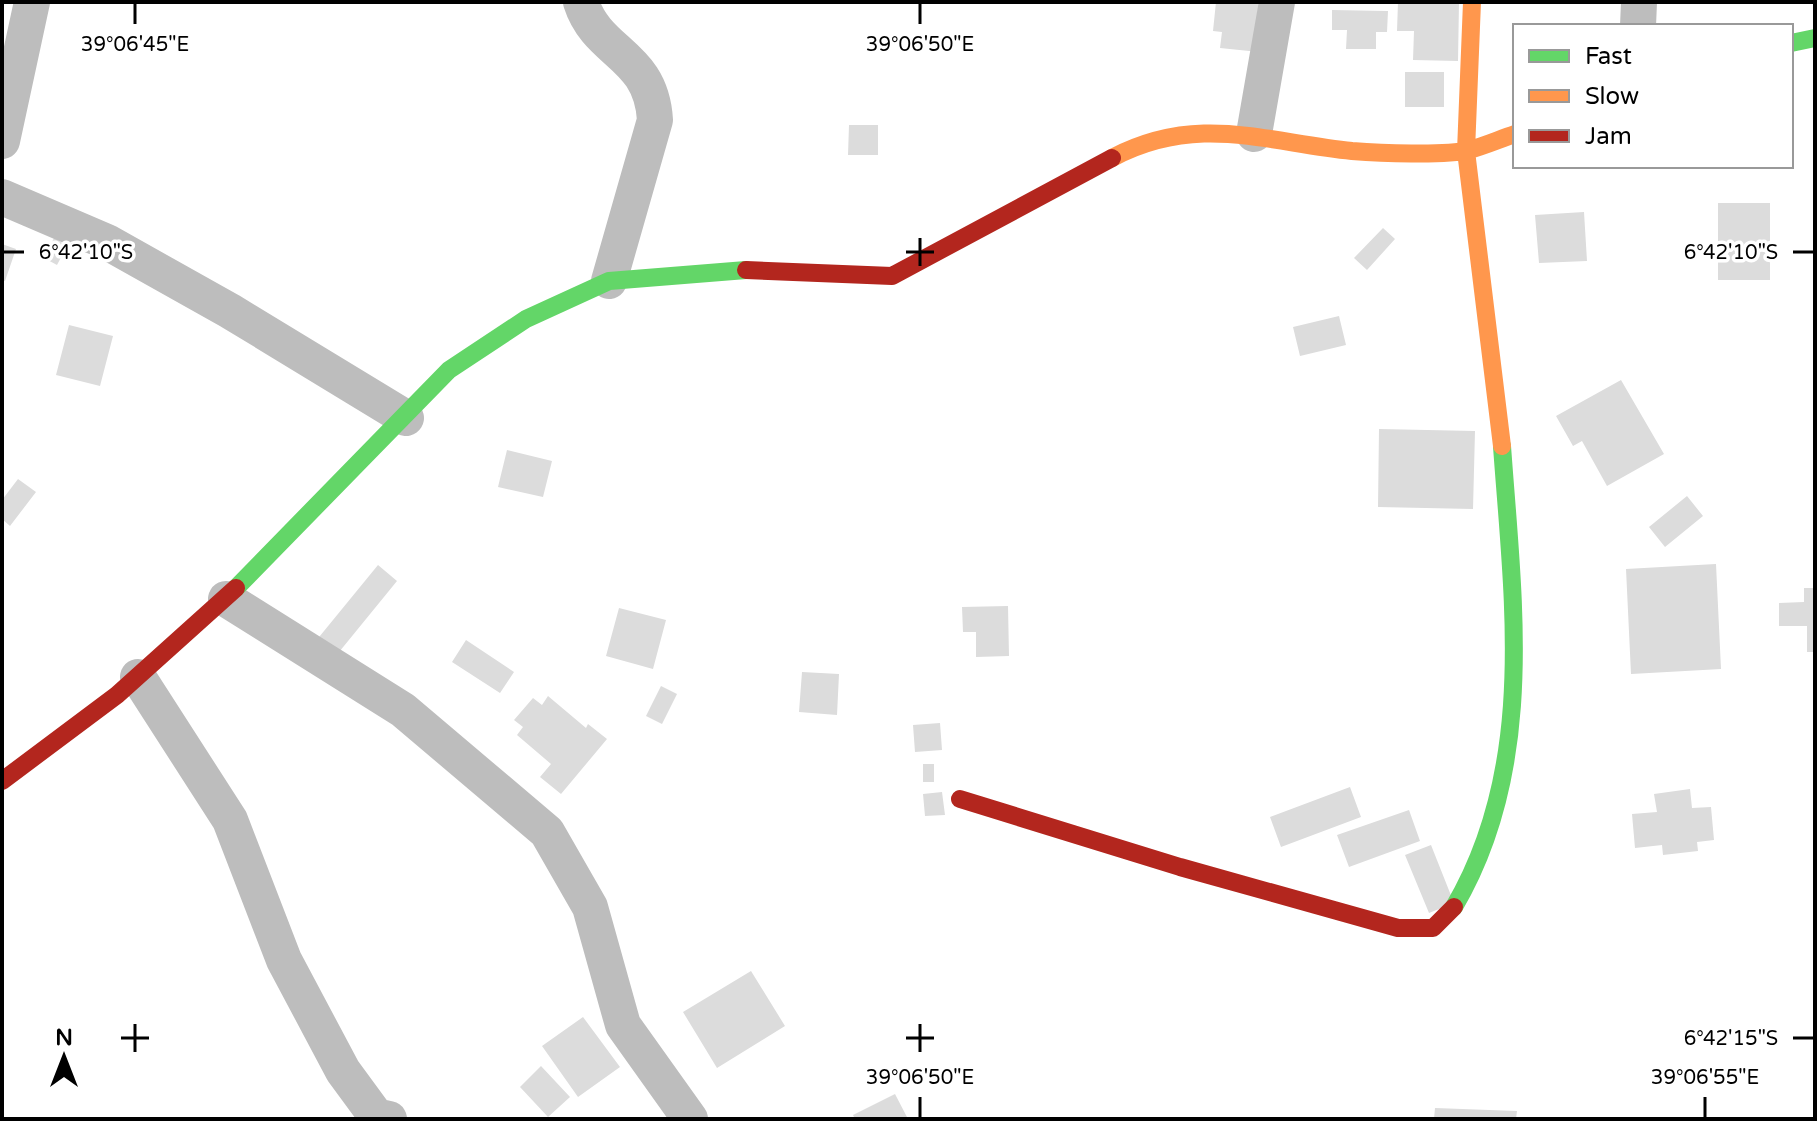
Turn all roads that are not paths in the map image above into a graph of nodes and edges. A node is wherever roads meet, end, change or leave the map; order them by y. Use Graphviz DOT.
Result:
graph roads {
  1 [pos="32,2"];
  2 [pos="581,2"];
  3 [pos="1277,2"];
  4 [pos="1472,2"];
  5 [pos="1639,2"];
  6 [pos="1638,24"];
  7 [pos="1815,38"];
  8 [pos="1793,43"];
  9 [pos="1254,134"];
  10 [pos="1513,135"];
  11 [pos="2,141"];
  12 [pos="1466,151"];
  13 [pos="2,197"];
  14 [pos="609,281"];
  15 [pos="406,418"];
  16 [pos="226,599"];
  17 [pos="138,677"];
  18 [pos="2,781"];
  19 [pos="960,799"];
  20 [pos="672,1114"];
  21 [pos="389,1119"];
  1 -- 11 [label="street"];
  2 -- 14 [label="street"];
  3 -- 9 [label="street"];
  4 -- 12 [label="street"];
  5 -- 6 [label="street"];
  7 -- 8 [label="street"];
  9 -- 12 [label="street"];
  9 -- 14 [label="street"];
  10 -- 12 [label="street"];
  12 -- 19 [label="street"];
  13 -- 15 [label="street"];
  14 -- 15 [label="street"];
  15 -- 16 [label="street"];
  16 -- 17 [label="street"];
  16 -- 20 [label="street"];
  17 -- 18 [label="street"];
  17 -- 21 [label="street"];
}
